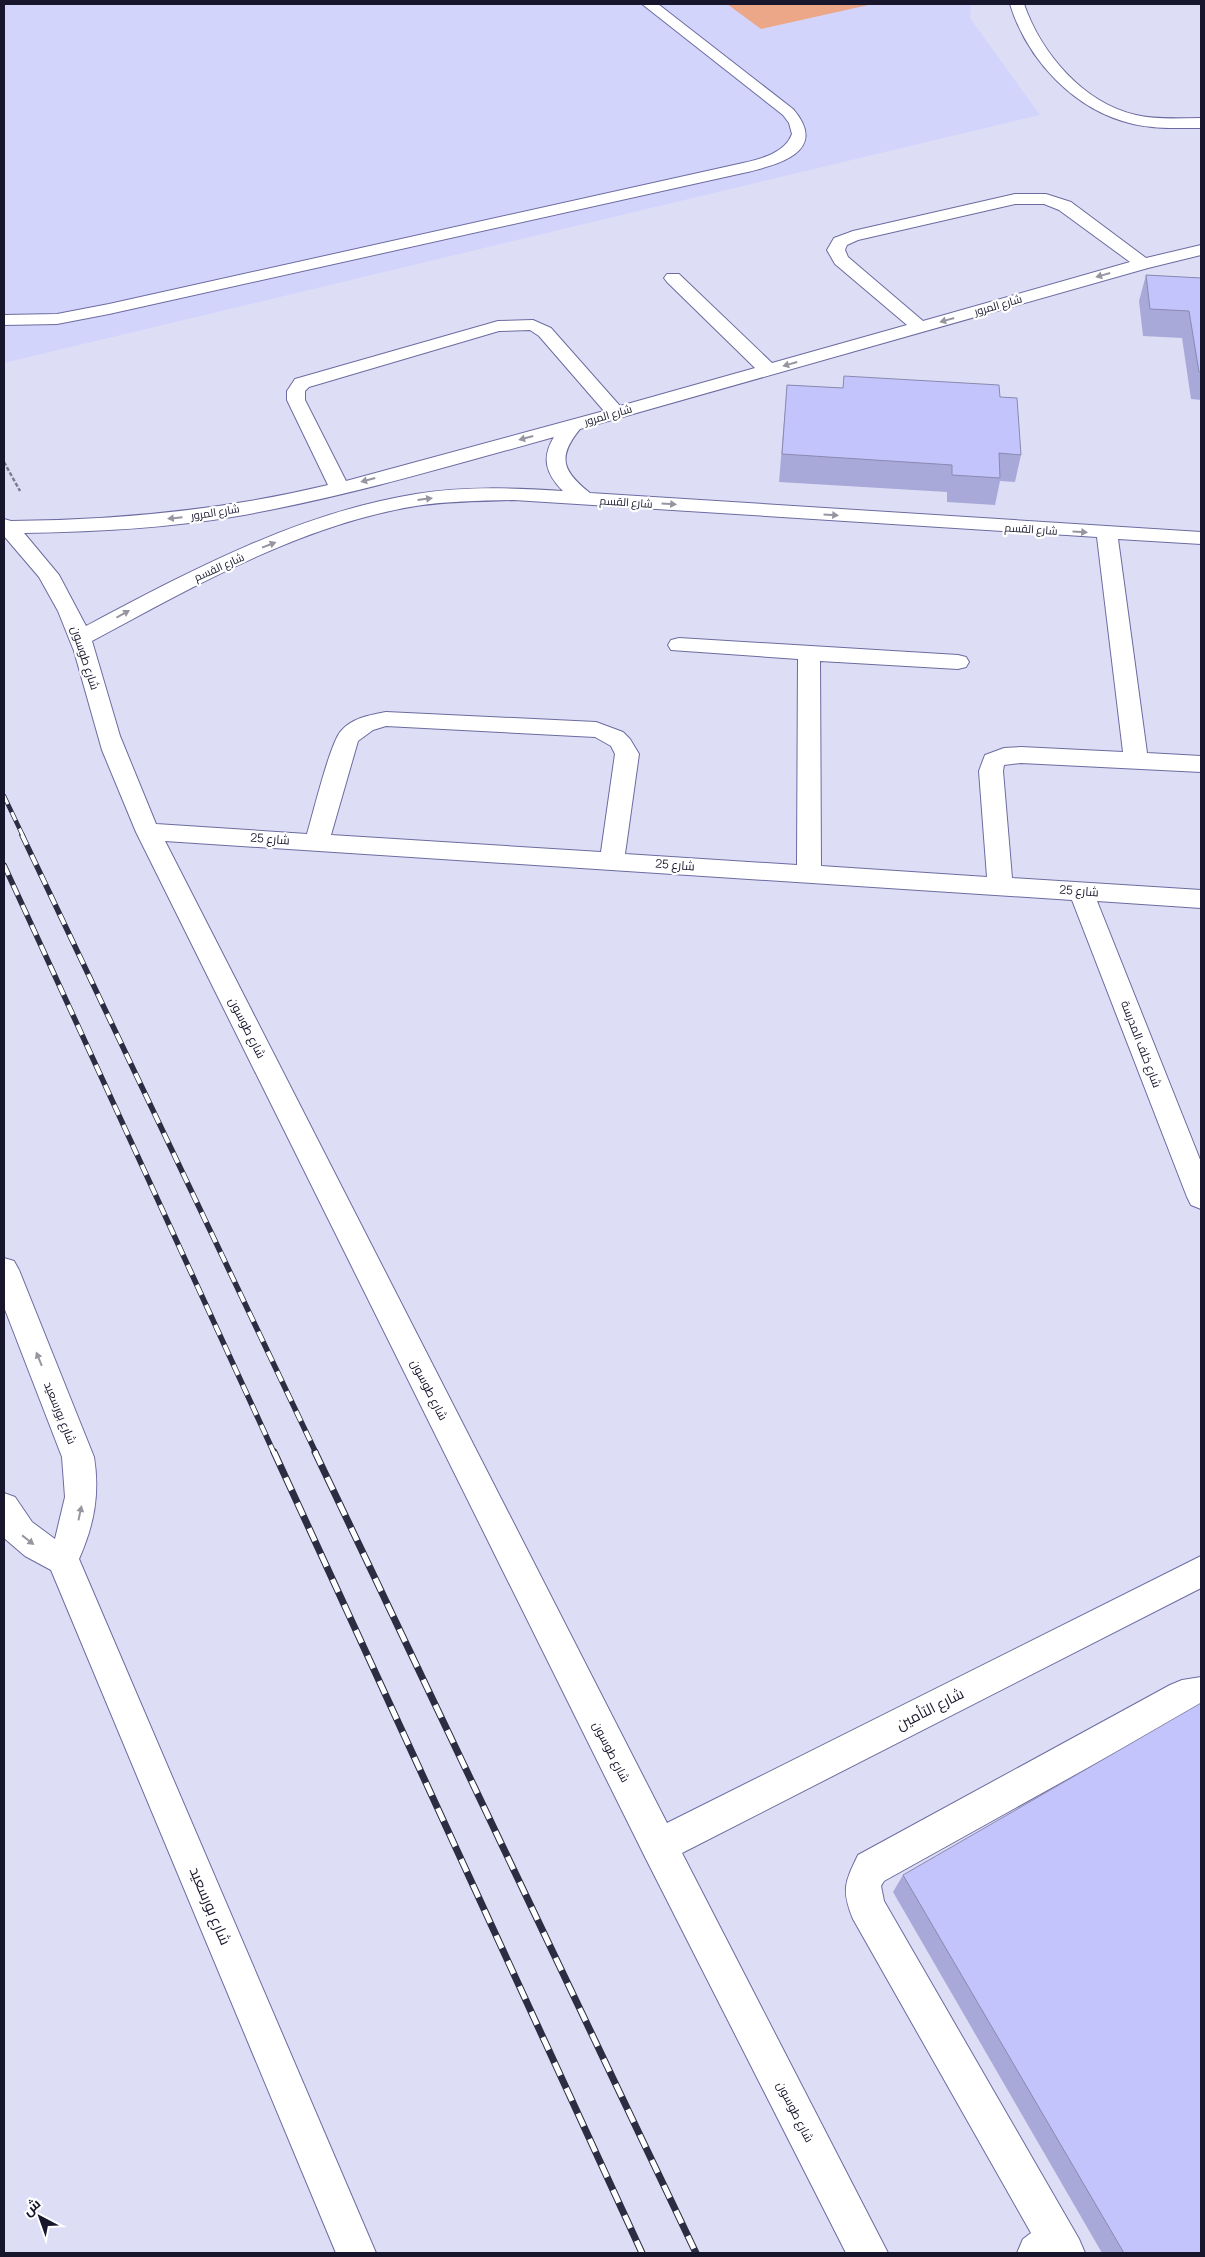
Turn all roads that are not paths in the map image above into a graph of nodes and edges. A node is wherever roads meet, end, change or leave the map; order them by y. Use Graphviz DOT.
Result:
graph roads {
  1 [pos="649,4"];
  2 [pos="1017,4"];
  3 [pos="1201,124"];
  4 [pos="1201,250"];
  5 [pos="1143,264"];
  6 [pos="673,278"];
  7 [pos="4,320"];
  8 [pos="920,327"];
  9 [pos="768,370"];
  10 [pos="616,413"];
  11 [pos="573,426"];
  12 [pos="340,488"];
  13 [pos="585,499"];
  14 [pos="5,526"];
  15 [pos="1108,534"];
  16 [pos="1201,538"];
  17 [pos="80,638"];
  18 [pos="679,645"];
  19 [pos="809,653"];
  20 [pos="958,662"];
  21 [pos="1136,761"];
  22 [pos="1201,764"];
  23 [pos="148,832"];
  24 [pos="317,842"];
  25 [pos="612,862"];
  26 [pos="809,874"];
  27 [pos="1000,886"];
  28 [pos="1081,891"];
  29 [pos="1201,899"];
  30 [pos="1201,1197"];
  31 [pos="4,1270"];
  32 [pos="4,1508"];
  33 [pos="64,1559"];
  34 [pos="1201,1571"];
  35 [pos="1201,1694"];
  36 [pos="659,1846"];
  37 [pos="1053,2249"];
  38 [pos="356,2253"];
  39 [pos="868,2253"];
  1 -- 7 [label="street"];
  2 -- 3 [label="street"];
  4 -- 5 [label="street, شارع المرور"];
  5 -- 8 [label="street, شارع المرور, one-way"];
  5 -- 8 [label="street"];
  6 -- 9 [label="street"];
  8 -- 9 [label="street, شارع المرور, one-way"];
  9 -- 10 [label="street, شارع المرور"];
  10 -- 11 [label="street, شارع المرور"];
  10 -- 12 [label="street"];
  11 -- 12 [label="street, شارع المرور, one-way"];
  11 -- 13 [label="street"];
  12 -- 14 [label="street, شارع المرور, one-way"];
  13 -- 15 [label="street, شارع القسم, one-way"];
  17 -- 13 [label="street, شارع القسم, one-way"];
  14 -- 17 [label="street, شارع طوسون"];
  15 -- 16 [label="street, شارع القسم"];
  15 -- 21 [label="street"];
  17 -- 23 [label="street, شارع طوسون"];
  18 -- 19 [label="street"];
  19 -- 20 [label="street"];
  19 -- 26 [label="street"];
  21 -- 22 [label="street"];
  21 -- 27 [label="street"];
  23 -- 24 [label="street, شارع 25"];
  23 -- 36 [label="street, شارع طوسون"];
  24 -- 25 [label="street, شارع 25"];
  24 -- 25 [label="street"];
  25 -- 26 [label="street, شارع 25"];
  26 -- 27 [label="street, شارع 25"];
  27 -- 28 [label="street, شارع 25"];
  28 -- 29 [label="street, شارع 25"];
  28 -- 30 [label="street, شارع خلف المدرسة"];
  33 -- 31 [label="street, شارع بورسعيد, one-way"];
  32 -- 33 [label="street, one-way"];
  33 -- 38 [label="street, شارع بورسعيد"];
  34 -- 36 [label="street, شارع التأمين"];
  35 -- 37 [label="street"];
  36 -- 39 [label="street, شارع طوسون"];
}
